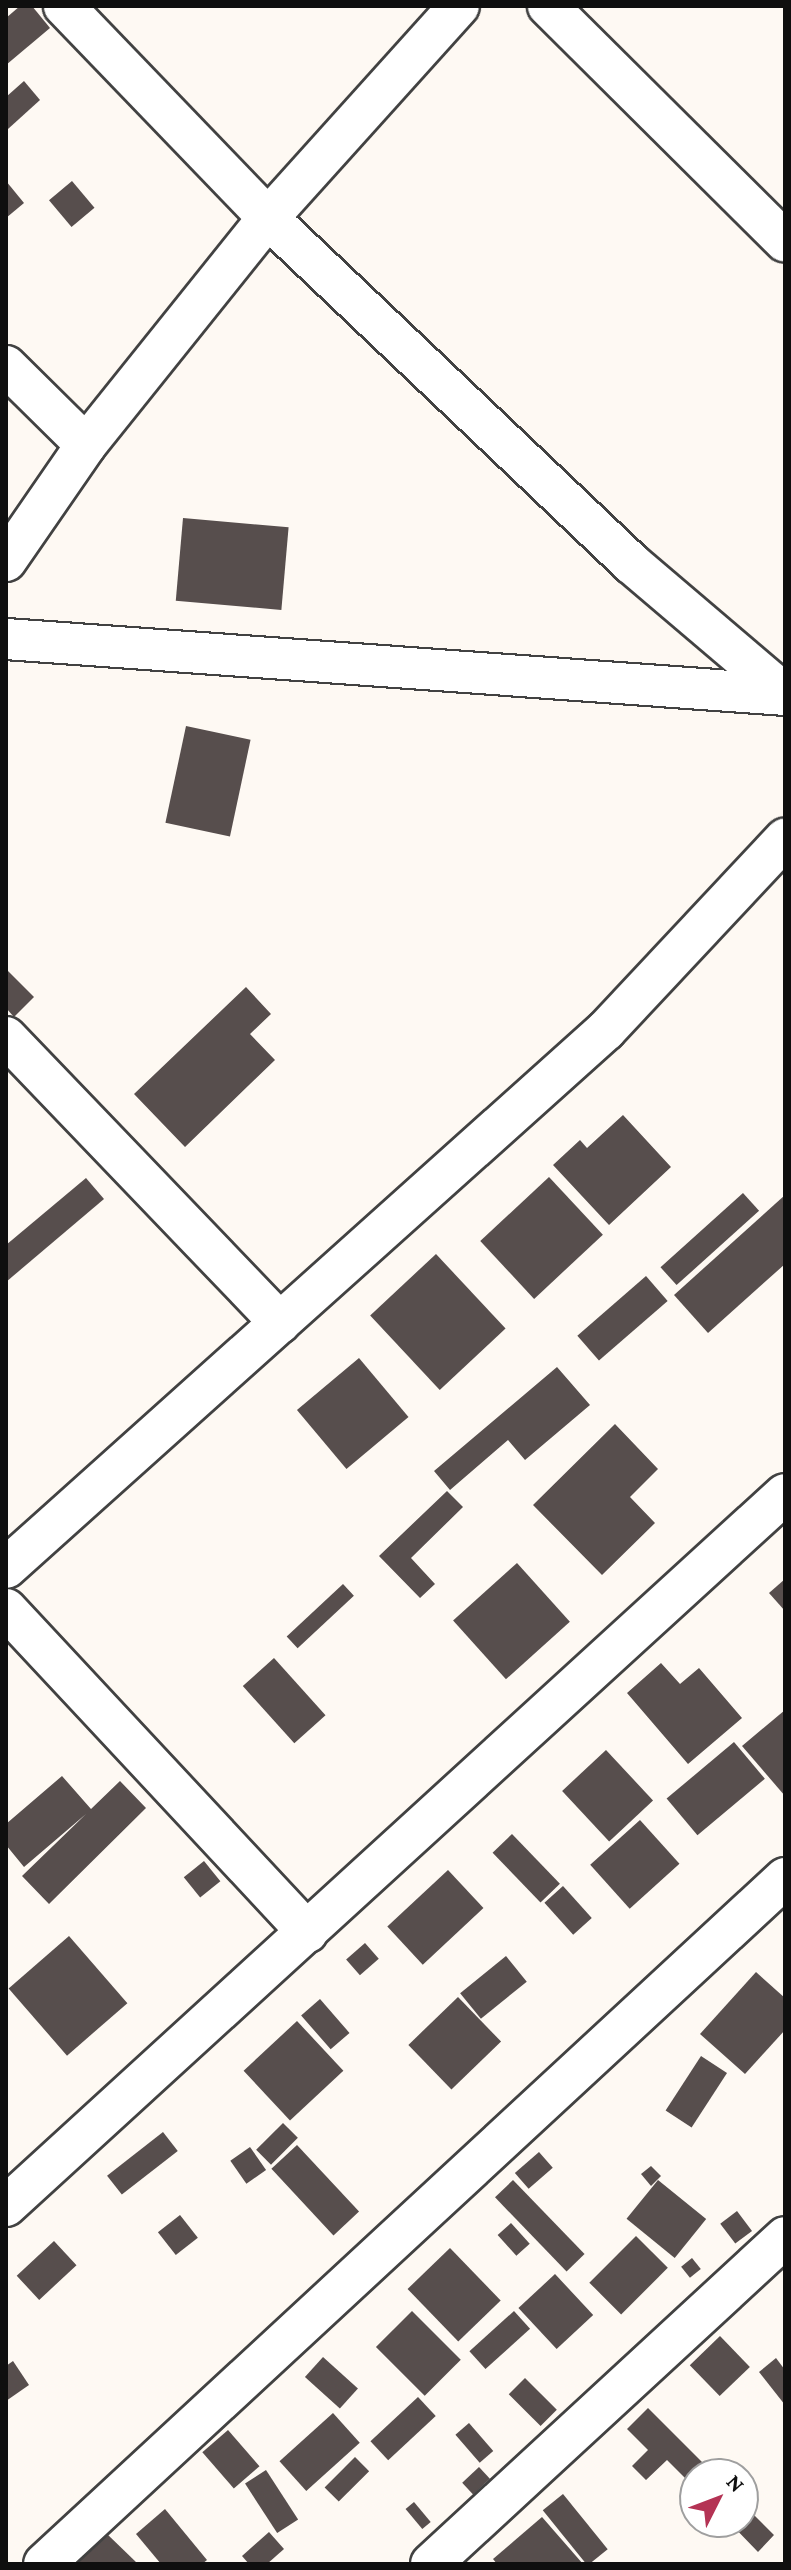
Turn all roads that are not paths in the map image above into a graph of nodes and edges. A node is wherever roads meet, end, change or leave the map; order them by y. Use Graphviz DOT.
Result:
graph roads {
  1 [pos="64,6"];
  2 [pos="459,6"];
  3 [pos="548,6"];
  4 [pos="268,218"];
  5 [pos="785,241"];
  6 [pos="6,366"];
  7 [pos="86,445"];
  8 [pos="6,561"];
  9 [pos="6,639"];
  10 [pos="785,695"];
  11 [pos="785,839"];
  12 [pos="6,1037"];
  13 [pos="280,1323"];
  14 [pos="785,1494"];
  15 [pos="6,1568"];
  16 [pos="6,1609"];
  17 [pos="785,1878"];
  18 [pos="307,1932"];
  19 [pos="6,2206"];
  20 [pos="785,2237"];
  21 [pos="44,2564"];
  22 [pos="431,2564"];
  1 -- 4 [label="street"];
  2 -- 4 [label="street"];
  3 -- 5 [label="street"];
  4 -- 7 [label="street"];
  4 -- 10 [label="street"];
  6 -- 7 [label="street"];
  7 -- 8 [label="street"];
  9 -- 10 [label="street"];
  11 -- 13 [label="street"];
  12 -- 13 [label="street"];
  13 -- 15 [label="street"];
  14 -- 18 [label="street"];
  16 -- 18 [label="street"];
  17 -- 21 [label="street"];
  18 -- 19 [label="street"];
  20 -- 22 [label="street"];
}
